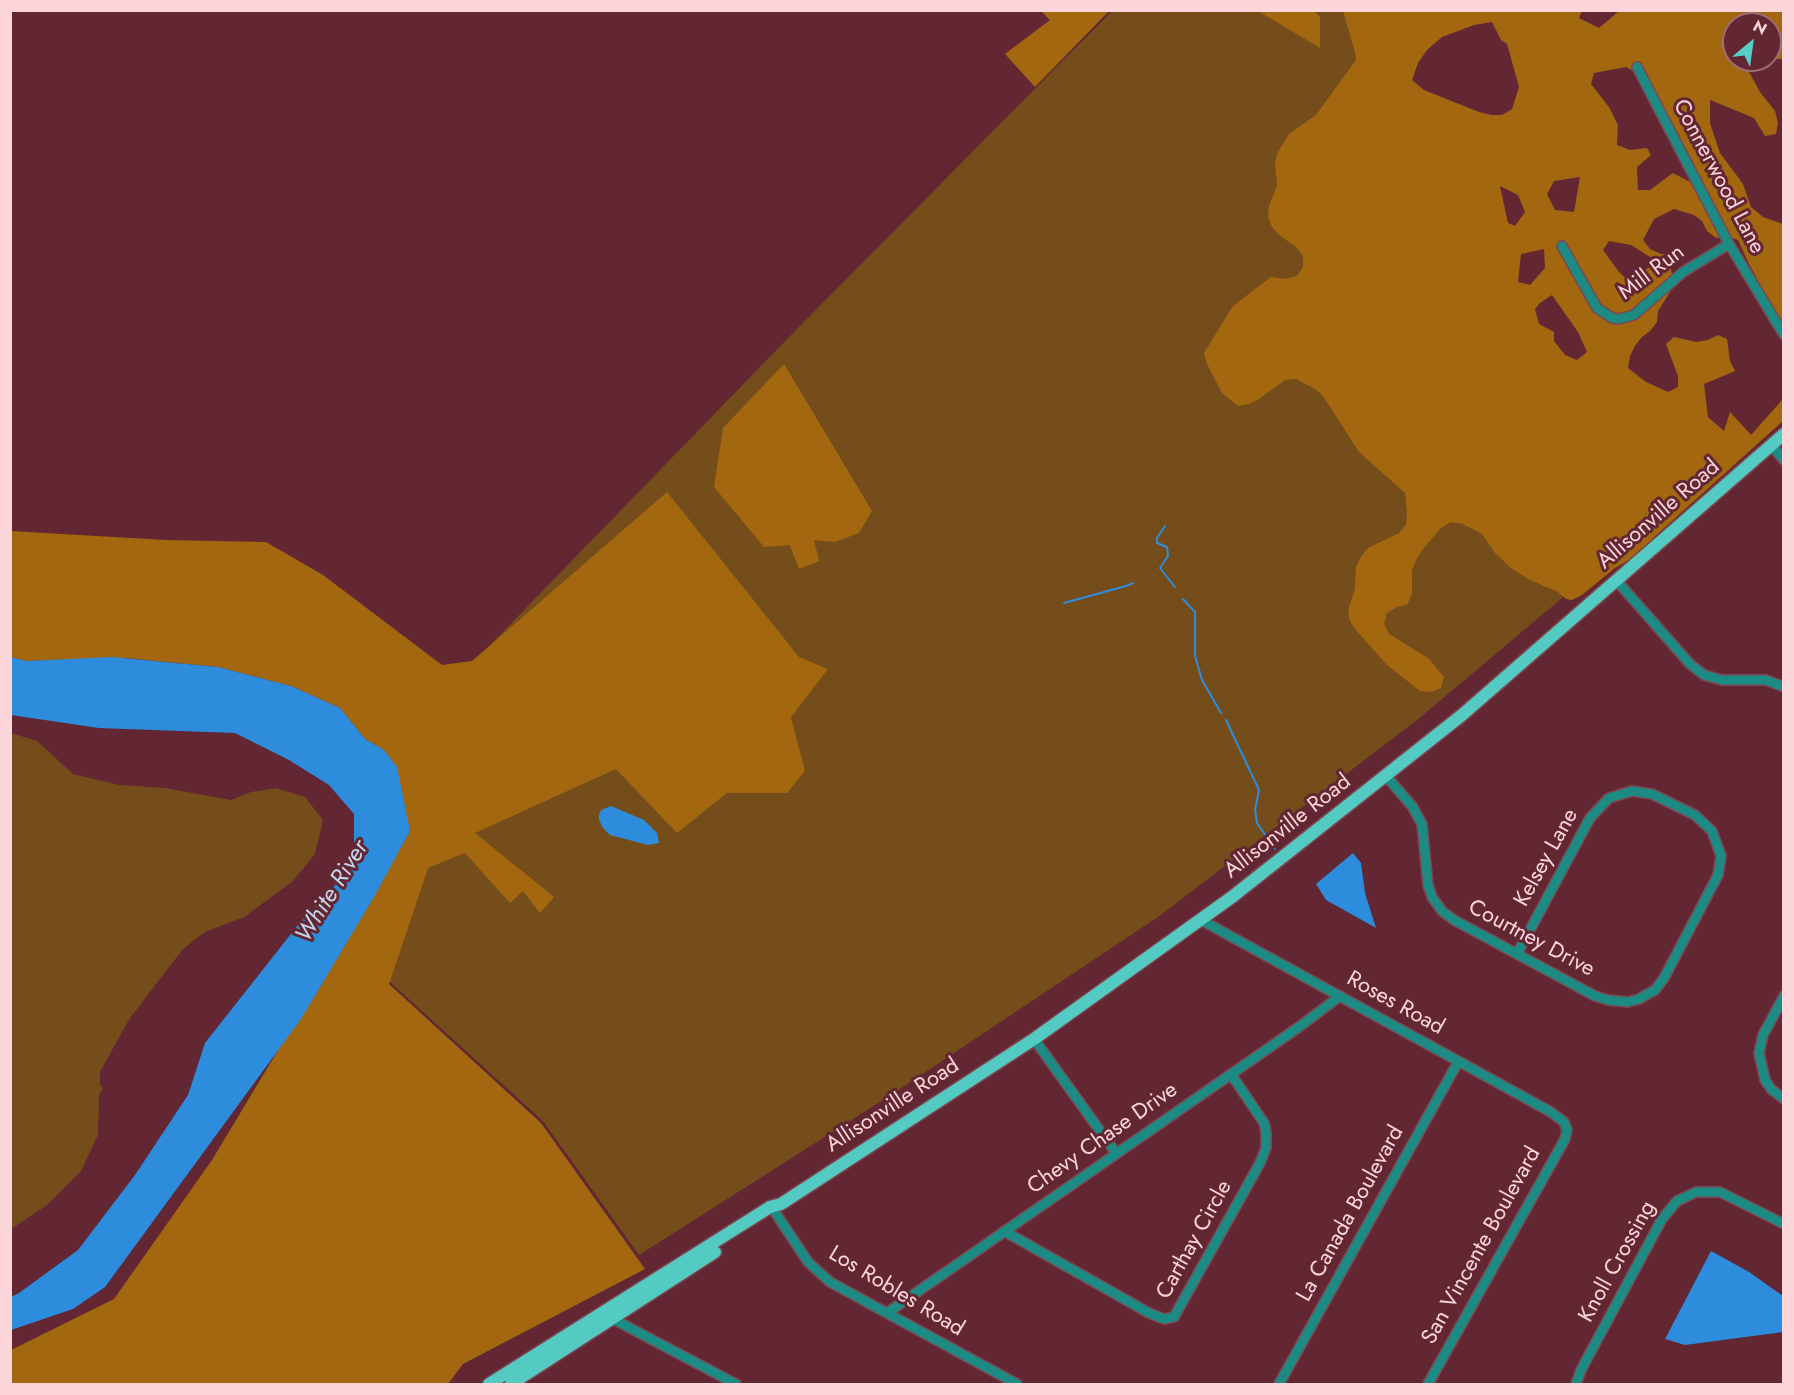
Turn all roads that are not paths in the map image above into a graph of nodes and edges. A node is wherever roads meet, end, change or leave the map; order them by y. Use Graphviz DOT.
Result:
graph roads {
  1 [pos="1638,67"];
  2 [pos="1729,244"];
  3 [pos="1562,246"];
  4 [pos="1784,335"];
  5 [pos="1784,434"];
  6 [pos="1771,445"];
  7 [pos="1784,460"];
  8 [pos="1616,580"];
  9 [pos="1784,687"];
  10 [pos="1386,776"];
  11 [pos="1200,920"];
  12 [pos="1517,954"];
  13 [pos="1340,996"];
  14 [pos="1647,996"];
  15 [pos="1784,996"];
  16 [pos="1035,1039"];
  17 [pos="1458,1062"];
  18 [pos="1231,1074"];
  19 [pos="1784,1099"];
  20 [pos="1566,1126"];
  21 [pos="1116,1153"];
  22 [pos="778,1208"];
  23 [pos="1784,1224"];
  24 [pos="1004,1232"];
  25 [pos="887,1313"];
  26 [pos="614,1319"];
  27 [pos="489,1384"];
  28 [pos="511,1384"];
  29 [pos="736,1384"];
  30 [pos="1017,1384"];
  31 [pos="1279,1384"];
  32 [pos="1428,1384"];
  33 [pos="1576,1384"];
  1 -- 2 [label="street, Connerwood Lane"];
  2 -- 3 [label="street, Mill Run"];
  2 -- 4 [label="street, Connerwood Lane"];
  5 -- 6 [label="main road, Allisonville Road"];
  6 -- 7 [label="street"];
  6 -- 8 [label="main road, Allisonville Road"];
  8 -- 9 [label="street"];
  8 -- 10 [label="main road, Allisonville Road"];
  10 -- 11 [label="main road, Allisonville Road"];
  10 -- 12 [label="street, Courtney Drive"];
  11 -- 13 [label="street, Roses Road"];
  11 -- 16 [label="main road, Allisonville Road"];
  12 -- 14 [label="street, Courtney Drive"];
  12 -- 14 [label="street, Kelsey Lane"];
  13 -- 17 [label="street, Roses Road"];
  13 -- 18 [label="street, Chevy Chase Drive"];
  15 -- 19 [label="street"];
  16 -- 21 [label="street"];
  16 -- 22 [label="main road, Allisonville Road"];
  17 -- 20 [label="street, Roses Road"];
  17 -- 31 [label="street, La Canada Boulevard"];
  18 -- 21 [label="street, Chevy Chase Drive"];
  18 -- 24 [label="street, Carthay Circle"];
  20 -- 32 [label="street, San Vincente Boulevard"];
  21 -- 24 [label="street, Chevy Chase Drive"];
  22 -- 25 [label="street, Los Robles Road"];
  22 -- 26 [label="main road, Allisonville Road"];
  22 -- 27 [label="main road, Allisonville Road"];
  23 -- 33 [label="street, Knoll Crossing"];
  24 -- 25 [label="street, Chevy Chase Drive"];
  25 -- 30 [label="street, Los Robles Road"];
  26 -- 28 [label="main road, Allisonville Road"];
  26 -- 29 [label="street"];
}
